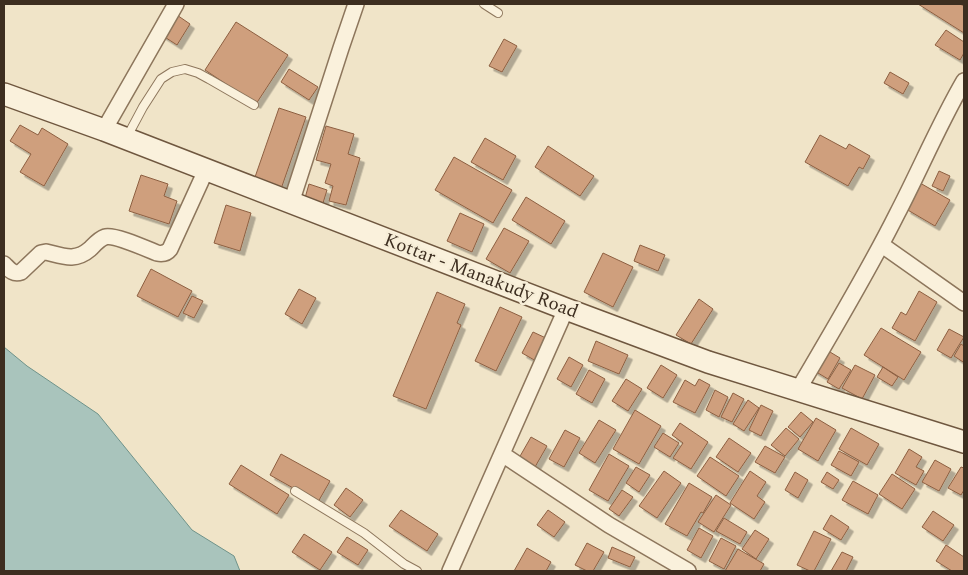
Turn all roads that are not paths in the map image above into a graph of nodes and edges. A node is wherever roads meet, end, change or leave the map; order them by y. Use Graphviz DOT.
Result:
graph roads {
  1 [pos="176,4"];
  2 [pos="356,4"];
  3 [pos="484,4"];
  4 [pos="498,13"];
  5 [pos="964,82"];
  6 [pos="4,94"];
  7 [pos="254,105"];
  8 [pos="104,130"];
  9 [pos="126,139"];
  10 [pos="206,170"];
  11 [pos="291,202"];
  12 [pos="882,245"];
  13 [pos="4,264"];
  14 [pos="964,303"];
  15 [pos="566,309"];
  16 [pos="798,390"];
  17 [pos="964,442"];
  18 [pos="502,454"];
  19 [pos="295,491"];
  20 [pos="682,570"];
  21 [pos="417,571"];
  22 [pos="450,571"];
  1 -- 8 [label="street"];
  2 -- 11 [label="street"];
  3 -- 4 [label="lane"];
  5 -- 12 [label="street"];
  6 -- 8 [label="main road, Kottar - Manakudy Road"];
  7 -- 9 [label="lane"];
  8 -- 9 [label="main road, Kottar - Manakudy Road"];
  9 -- 10 [label="main road, Kottar - Manakudy Road"];
  10 -- 11 [label="main road, Kottar - Manakudy Road"];
  10 -- 13 [label="street"];
  11 -- 15 [label="main road, Kottar - Manakudy Road"];
  12 -- 14 [label="street"];
  12 -- 16 [label="street"];
  15 -- 16 [label="main road, Kottar - Manakudy Road"];
  15 -- 18 [label="street"];
  16 -- 17 [label="main road, Kottar - Manakudy Road"];
  18 -- 20 [label="street"];
  18 -- 22 [label="street"];
  19 -- 21 [label="lane"];
}
